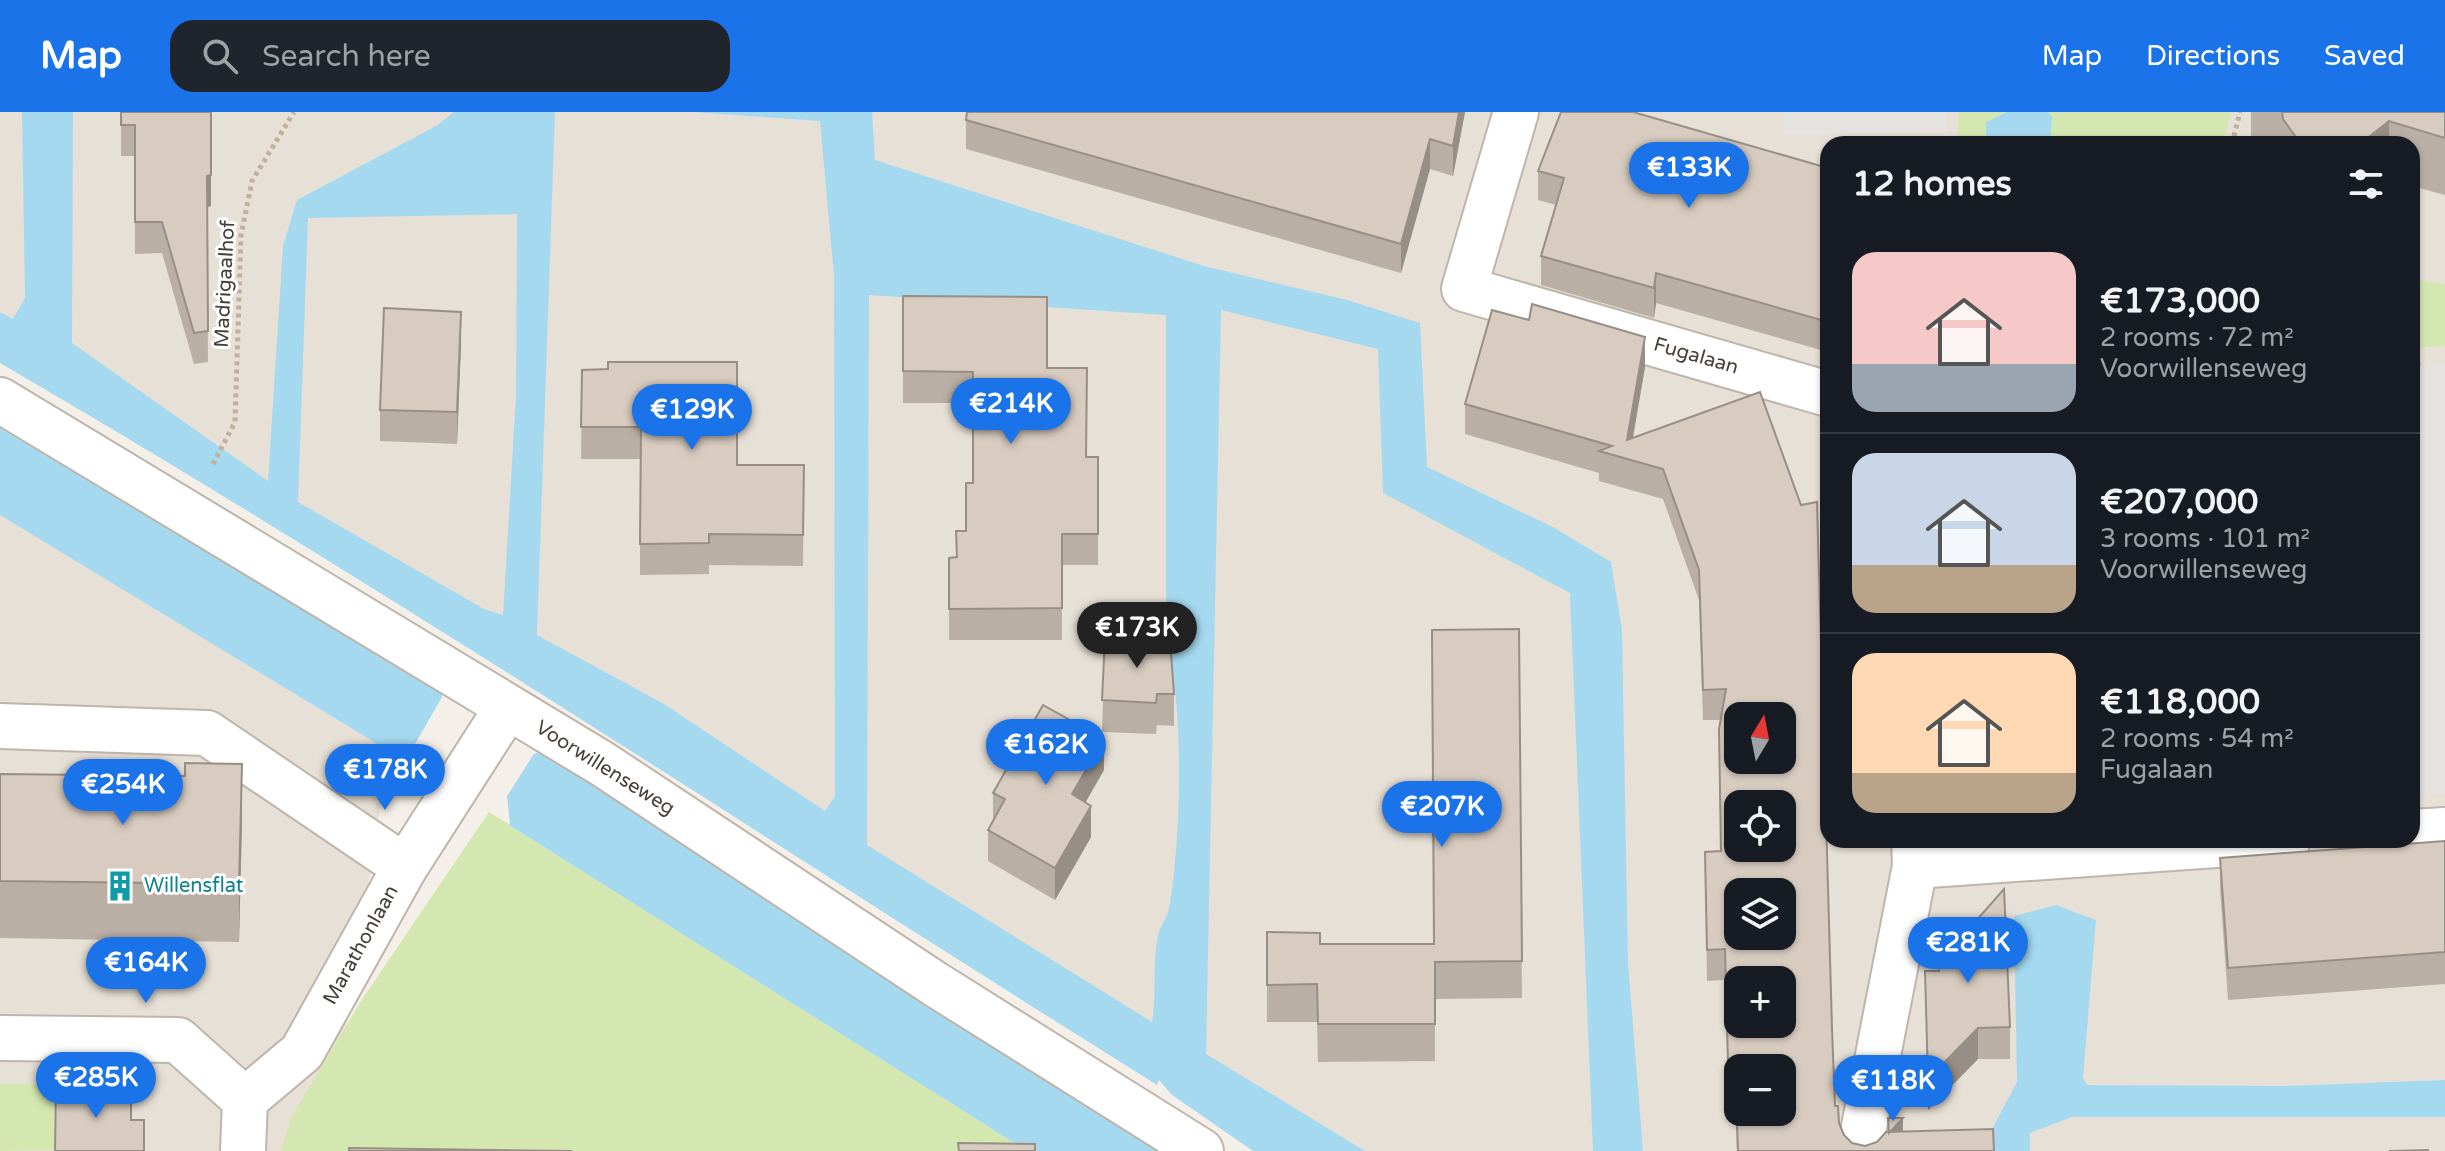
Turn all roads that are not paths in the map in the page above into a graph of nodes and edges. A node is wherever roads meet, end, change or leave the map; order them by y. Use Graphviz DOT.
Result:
graph roads {
  1 [pos="1516,112"];
  2 [pos="1820,392"];
  3 [pos="0,400"];
  4 [pos="504,711"];
  5 [pos="0,726"];
  6 [pos="2445,830"];
  7 [pos="2420,832"];
  8 [pos="2058,848"];
  9 [pos="1914,853"];
  10 [pos="405,867"];
  11 [pos="0,1038"];
  12 [pos="245,1100"];
  13 [pos="243,1151"];
  14 [pos="1201,1151"];
  15 [pos="1864,1151"];
  1 -- 2 [label="street, Fugalaan"];
  3 -- 4 [label="street, Voorwillenseweg"];
  4 -- 10 [label="street"];
  4 -- 14 [label="street, Voorwillenseweg"];
  5 -- 10 [label="street, Marathonlaan"];
  6 -- 7 [label="street"];
  8 -- 9 [label="street"];
  9 -- 15 [label="street"];
  10 -- 12 [label="street, Marathonlaan"];
  11 -- 12 [label="street"];
  12 -- 13 [label="street"];
}
